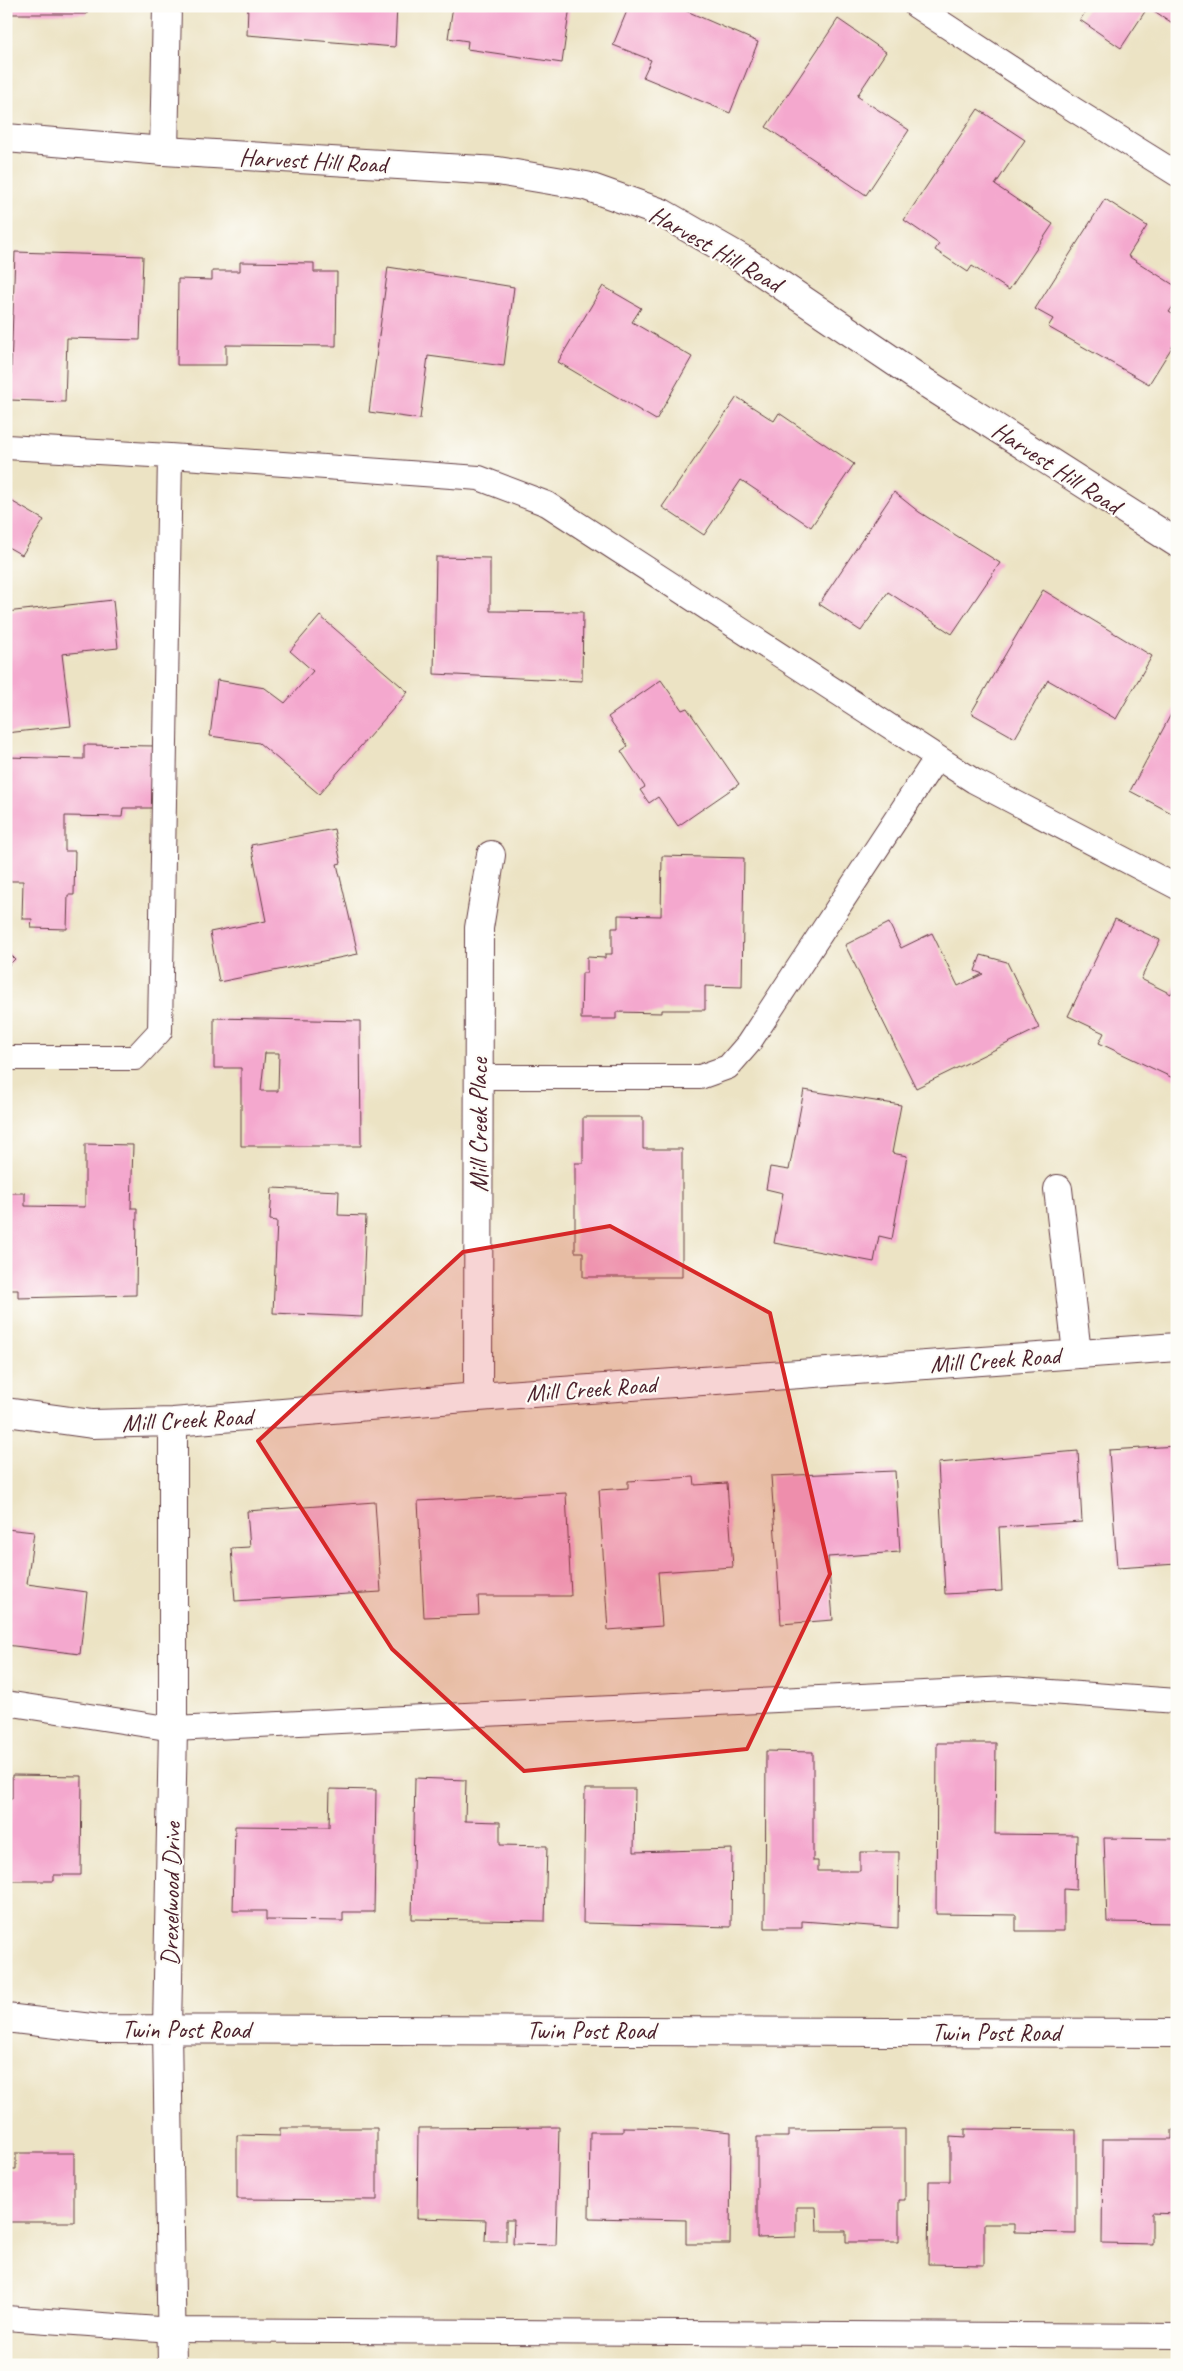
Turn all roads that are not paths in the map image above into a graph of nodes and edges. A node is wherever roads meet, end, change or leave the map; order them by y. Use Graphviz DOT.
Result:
graph roads {
  1 [pos="167,6"];
  2 [pos="916,6"];
  3 [pos="6,138"];
  4 [pos="164,151"];
  5 [pos="1177,174"];
  6 [pos="6,447"];
  7 [pos="170,456"];
  8 [pos="1177,543"];
  9 [pos="937,757"];
  10 [pos="492,855"];
  11 [pos="1177,887"];
  12 [pos="6,1058"];
  13 [pos="478,1077"];
  14 [pos="1058,1189"];
  15 [pos="1177,1347"];
  16 [pos="1077,1353"];
  17 [pos="478,1397"];
  18 [pos="6,1412"];
  19 [pos="173,1422"];
  20 [pos="1177,1701"];
  21 [pos="6,1703"];
  22 [pos="173,1729"];
  23 [pos="6,2018"];
  24 [pos="167,2028"];
  25 [pos="1177,2033"];
  26 [pos="6,2318"];
  27 [pos="172,2330"];
  28 [pos="1177,2336"];
  29 [pos="172,2365"];
  1 -- 4 [label="street"];
  2 -- 5 [label="lane"];
  3 -- 4 [label="street, Harvest Hill Road"];
  4 -- 8 [label="street, Harvest Hill Road"];
  6 -- 7 [label="lane"];
  7 -- 9 [label="lane"];
  7 -- 12 [label="lane"];
  9 -- 11 [label="lane"];
  9 -- 13 [label="lane"];
  10 -- 13 [label="street, Mill Creek Place"];
  13 -- 17 [label="street, Mill Creek Place"];
  14 -- 16 [label="street"];
  15 -- 16 [label="street, Mill Creek Road"];
  16 -- 17 [label="street, Mill Creek Road"];
  17 -- 19 [label="street, Mill Creek Road"];
  18 -- 19 [label="street, Mill Creek Road"];
  19 -- 22 [label="street, Drexelwood Drive"];
  20 -- 22 [label="lane"];
  21 -- 22 [label="lane"];
  22 -- 24 [label="street, Drexelwood Drive"];
  23 -- 24 [label="street, Twin Post Road"];
  24 -- 25 [label="street, Twin Post Road"];
  24 -- 27 [label="street, Drexelwood Drive"];
  26 -- 27 [label="lane"];
  27 -- 28 [label="lane"];
  27 -- 29 [label="street, Drexelwood Drive"];
}
